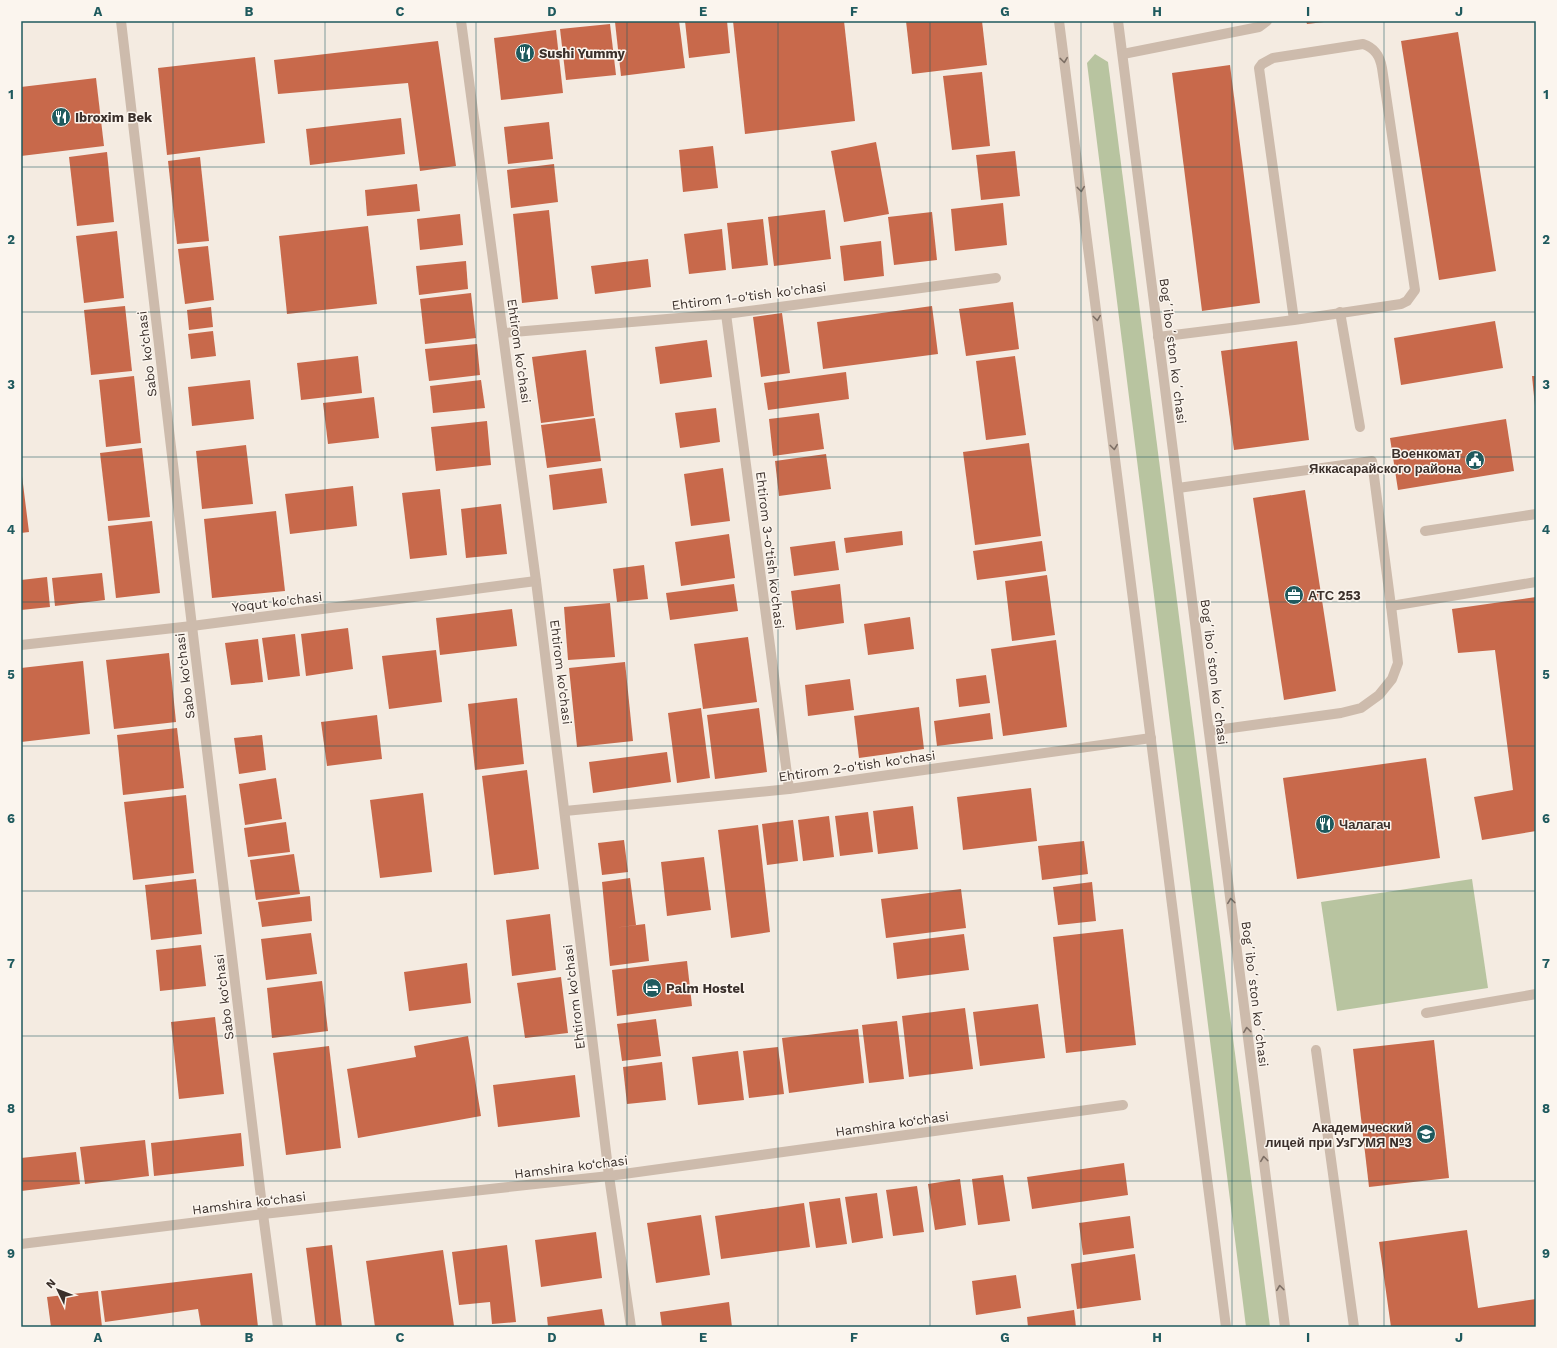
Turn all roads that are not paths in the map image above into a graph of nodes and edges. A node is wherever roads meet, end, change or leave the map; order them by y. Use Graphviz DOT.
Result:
graph roads {
  1 [pos="121,21"];
  2 [pos="461,21"];
  3 [pos="1059,21"];
  4 [pos="1118,21"];
  5 [pos="1267,21"];
  6 [pos="1122,54"];
  7 [pos="996,278"];
  8 [pos="1340,312"];
  9 [pos="726,314"];
  10 [pos="1294,320"];
  11 [pos="504,333"];
  12 [pos="1158,337"];
  13 [pos="1360,427"];
  14 [pos="1178,488"];
  15 [pos="1536,514"];
  16 [pos="1425,532"];
  17 [pos="536,581"];
  18 [pos="1536,582"];
  19 [pos="1391,606"];
  20 [pos="192,626"];
  21 [pos="21,646"];
  22 [pos="1209,731"];
  23 [pos="1151,738"];
  24 [pos="789,789"];
  25 [pos="565,811"];
  26 [pos="1536,994"];
  27 [pos="1426,1013"];
  28 [pos="1316,1050"];
  29 [pos="1123,1105"];
  30 [pos="609,1176"];
  31 [pos="263,1214"];
  32 [pos="21,1244"];
  33 [pos="278,1327"];
  34 [pos="631,1327"];
  35 [pos="1226,1327"];
  36 [pos="1285,1327"];
  37 [pos="1354,1327"];
  1 -- 20 [label="street, Sabo ko‘chasi"];
  2 -- 11 [label="street, Ehtirom ko'chasi"];
  3 -- 23 [label="street, one-way"];
  4 -- 6 [label="street, Bogʻiboʻston koʻchasi"];
  5 -- 6 [label="street"];
  6 -- 12 [label="street, Bogʻiboʻston koʻchasi"];
  7 -- 9 [label="street, Ehtirom 1-o'tish ko'chasi"];
  8 -- 10 [label="street"];
  8 -- 10 [label="street"];
  8 -- 13 [label="street"];
  9 -- 11 [label="street, Ehtirom 1-o'tish ko'chasi"];
  9 -- 24 [label="street, Ehtirom 3-o'tish ko'chasi"];
  10 -- 12 [label="street"];
  11 -- 17 [label="street, Ehtirom ko'chasi"];
  12 -- 14 [label="street, Bogʻiboʻston koʻchasi"];
  14 -- 19 [label="street"];
  14 -- 22 [label="street, Bogʻiboʻston koʻchasi"];
  15 -- 16 [label="street"];
  17 -- 20 [label="street, Yoqut ko'chasi"];
  17 -- 25 [label="street, Ehtirom ko'chasi"];
  18 -- 19 [label="street"];
  19 -- 22 [label="street"];
  20 -- 21 [label="street, Yoqut ko'chasi"];
  20 -- 31 [label="street, Sabo ko‘chasi"];
  36 -- 22 [label="street, Bogʻiboʻston koʻchasi, one-way"];
  23 -- 24 [label="street, Ehtirom 2-o'tish ko'chasi"];
  23 -- 35 [label="street"];
  24 -- 25 [label="street, Ehtirom 2-o'tish ko'chasi"];
  25 -- 30 [label="street, Ehtirom ko'chasi"];
  26 -- 27 [label="street"];
  28 -- 37 [label="street"];
  29 -- 30 [label="street, Hamshira ko‘chasi"];
  30 -- 31 [label="street, Hamshira ko‘chasi"];
  30 -- 34 [label="street, Ehtirom ko'chasi"];
  31 -- 32 [label="street, Hamshira ko‘chasi"];
  31 -- 33 [label="street, Sabo ko‘chasi"];
}
